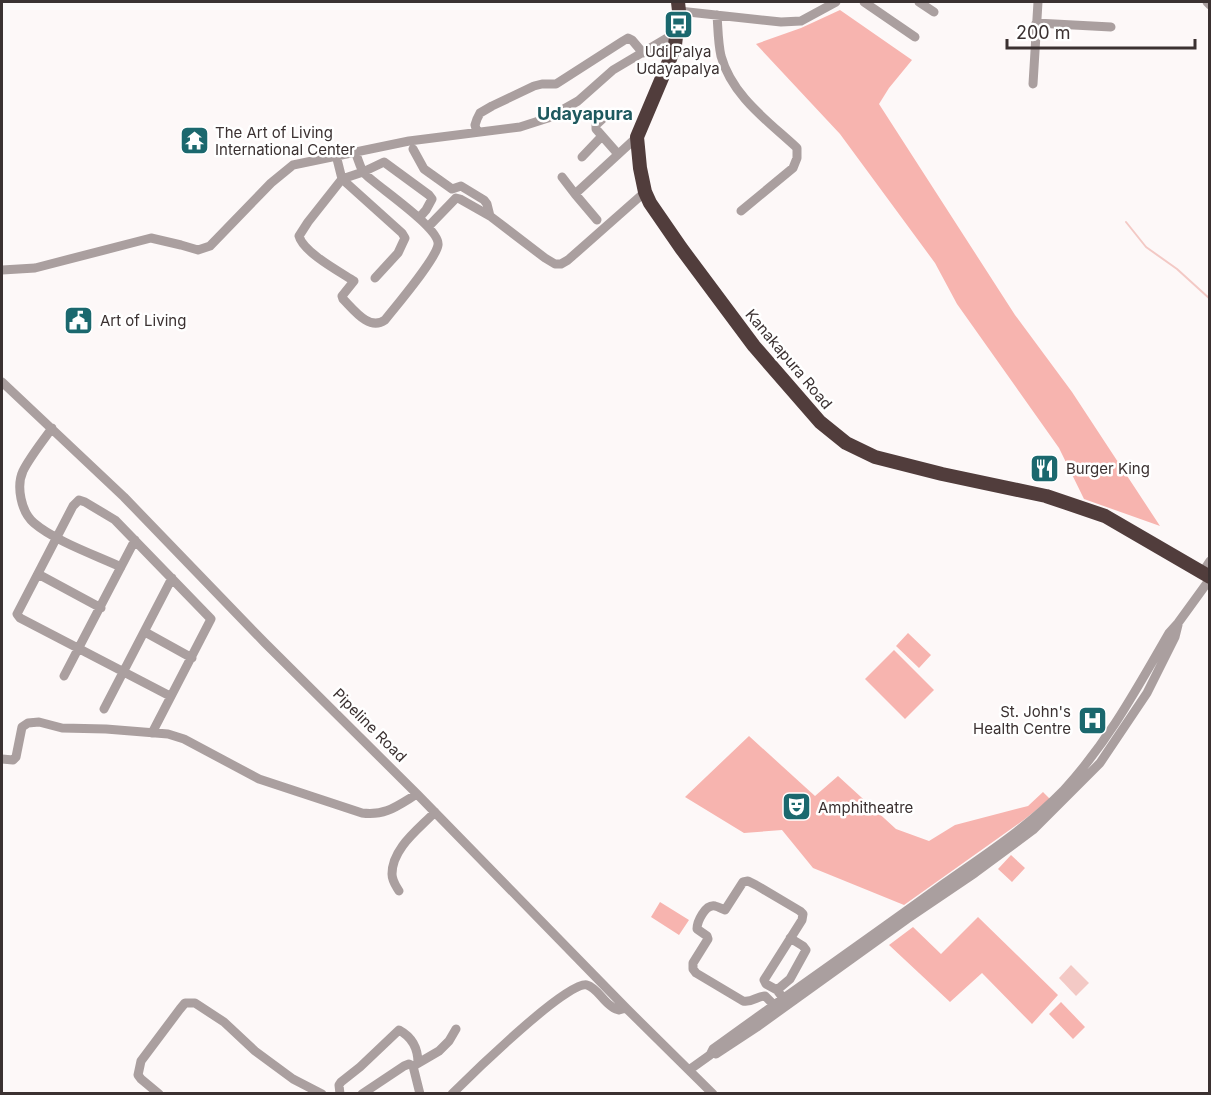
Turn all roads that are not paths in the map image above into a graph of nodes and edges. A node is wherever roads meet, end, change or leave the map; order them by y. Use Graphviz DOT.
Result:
graph roads {
  1 [pos="836,2"];
  2 [pos="864,2"];
  3 [pos="919,2"];
  4 [pos="1038,2"];
  5 [pos="678,6"];
  6 [pos="934,12"];
  7 [pos="717,15"];
  8 [pos="1036,23"];
  9 [pos="1112,27"];
  10 [pos="677,32"];
  11 [pos="915,37"];
  12 [pos="643,53"];
  13 [pos="1033,84"];
  14 [pos="609,113"];
  15 [pos="477,132"];
  16 [pos="602,136"];
  17 [pos="638,136"];
  18 [pos="413,149"];
  19 [pos="355,152"];
  20 [pos="618,154"];
  21 [pos="336,156"];
  22 [pos="582,157"];
  23 [pos="363,172"];
  24 [pos="562,177"];
  25 [pos="342,179"];
  26 [pos="645,192"];
  27 [pos="574,194"];
  28 [pos="741,211"];
  29 [pos="490,216"];
  30 [pos="419,218"];
  31 [pos="597,220"];
  32 [pos="428,227"];
  33 [pos="2,270"];
  34 [pos="375,278"];
  35 [pos="2,382"];
  36 [pos="52,428"];
  37 [pos="57,537"];
  38 [pos="135,540"];
  39 [pos="121,567"];
  40 [pos="1208,573"];
  41 [pos="38,574"];
  42 [pos="172,578"];
  43 [pos="100,608"];
  44 [pos="1178,623"];
  45 [pos="145,632"];
  46 [pos="79,649"];
  47 [pos="192,658"];
  48 [pos="124,672"];
  49 [pos="64,676"];
  50 [pos="1137,688"];
  51 [pos="1147,693"];
  52 [pos="170,696"];
  53 [pos="104,709"];
  54 [pos="152,733"];
  55 [pos="2,759"];
  56 [pos="417,794"];
  57 [pos="1065,794"];
  58 [pos="435,812"];
  59 [pos="399,891"];
  60 [pos="790,938"];
  61 [pos="777,990"];
  62 [pos="783,998"];
  63 [pos="774,1005"];
  64 [pos="626,1008"];
  65 [pos="456,1029"];
  66 [pos="710,1055"];
  67 [pos="416,1065"];
  68 [pos="689,1070"];
  69 [pos="159,1094"];
  70 [pos="322,1094"];
  71 [pos="340,1094"];
  72 [pos="362,1094"];
  73 [pos="420,1094"];
  74 [pos="452,1094"];
  75 [pos="713,1094"];
  1 -- 7 [label="street"];
  2 -- 11 [label="street"];
  3 -- 6 [label="street"];
  4 -- 8 [label="street"];
  5 -- 7 [label="street"];
  5 -- 10 [label="highway, Kanakapura Road"];
  7 -- 28 [label="street"];
  8 -- 9 [label="street"];
  8 -- 13 [label="street"];
  10 -- 12 [label="street"];
  10 -- 17 [label="highway, Kanakapura Road"];
  12 -- 15 [label="street"];
  12 -- 15 [label="street"];
  14 -- 16 [label="street"];
  15 -- 19 [label="street"];
  16 -- 20 [label="street"];
  16 -- 22 [label="street"];
  17 -- 20 [label="street"];
  17 -- 26 [label="highway, Kanakapura Road"];
  18 -- 29 [label="street"];
  19 -- 21 [label="street"];
  19 -- 23 [label="street"];
  20 -- 27 [label="street"];
  21 -- 25 [label="street"];
  21 -- 33 [label="street"];
  23 -- 25 [label="street"];
  23 -- 30 [label="street"];
  23 -- 30 [label="street"];
  24 -- 27 [label="street"];
  25 -- 32 [label="street"];
  25 -- 34 [label="street"];
  26 -- 29 [label="street"];
  26 -- 40 [label="highway, Kanakapura Road"];
  27 -- 31 [label="street"];
  29 -- 32 [label="street"];
  30 -- 32 [label="street"];
  35 -- 36 [label="street, Pipeline Road"];
  36 -- 37 [label="street"];
  36 -- 56 [label="street, Pipeline Road"];
  37 -- 38 [label="street"];
  37 -- 39 [label="street"];
  37 -- 41 [label="street"];
  38 -- 39 [label="street"];
  38 -- 42 [label="street"];
  39 -- 43 [label="street"];
  40 -- 44 [label="street"];
  41 -- 43 [label="street"];
  41 -- 46 [label="street"];
  42 -- 45 [label="street"];
  42 -- 47 [label="street"];
  43 -- 46 [label="street"];
  44 -- 50 [label="street"];
  44 -- 51 [label="street"];
  45 -- 47 [label="street"];
  45 -- 48 [label="street"];
  46 -- 48 [label="street"];
  46 -- 49 [label="street"];
  47 -- 52 [label="street"];
  48 -- 52 [label="street"];
  48 -- 53 [label="street"];
  50 -- 51 [label="street"];
  50 -- 57 [label="street"];
  51 -- 57 [label="street"];
  52 -- 54 [label="street"];
  54 -- 55 [label="street"];
  54 -- 56 [label="street"];
  56 -- 58 [label="street, Pipeline Road"];
  57 -- 62 [label="street"];
  57 -- 66 [label="street"];
  58 -- 59 [label="street"];
  58 -- 64 [label="street, Pipeline Road"];
  60 -- 61 [label="street"];
  60 -- 61 [label="street"];
  60 -- 63 [label="street"];
  61 -- 62 [label="street"];
  62 -- 63 [label="street"];
  63 -- 66 [label="street"];
  64 -- 68 [label="street, Pipeline Road"];
  64 -- 74 [label="street"];
  65 -- 67 [label="street"];
  66 -- 68 [label="street"];
  67 -- 71 [label="street"];
  67 -- 72 [label="street"];
  67 -- 73 [label="street"];
  68 -- 75 [label="street, Pipeline Road"];
  69 -- 70 [label="street"];
}
